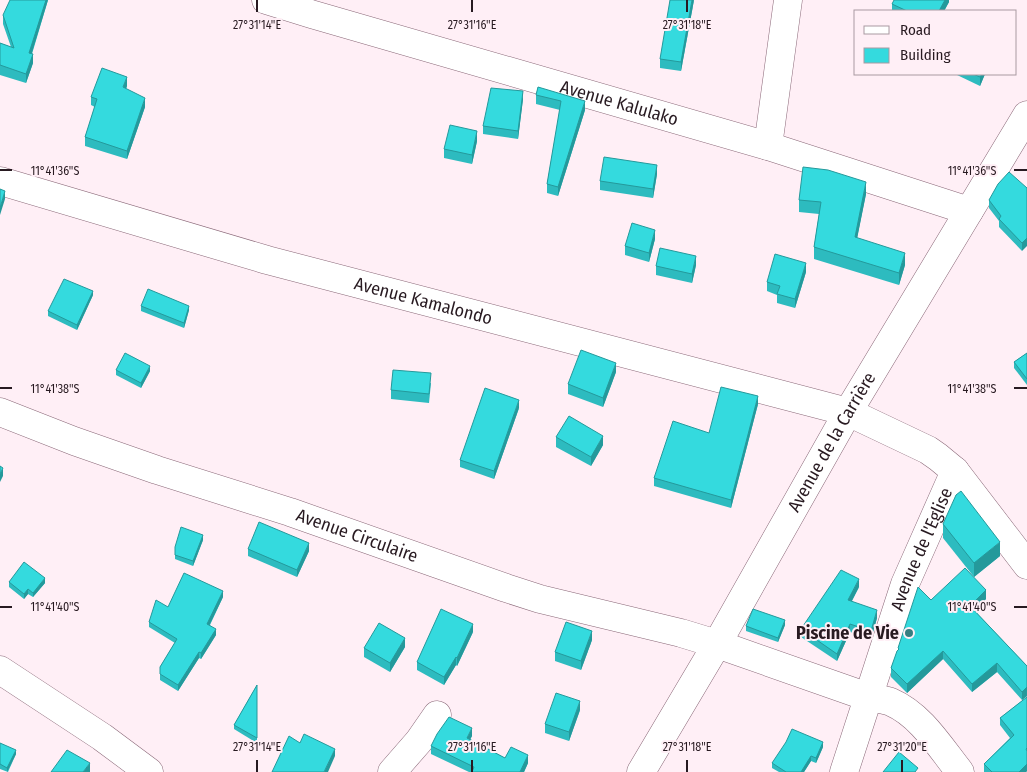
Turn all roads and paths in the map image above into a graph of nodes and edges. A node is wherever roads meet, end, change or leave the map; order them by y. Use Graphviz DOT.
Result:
graph roads {
  1 [pos="266,0"];
  2 [pos="788,0"];
  3 [pos="1027,116"];
  4 [pos="768,146"];
  5 [pos="1020,150"];
  6 [pos="0,181"];
  7 [pos="969,211"];
  8 [pos="0,412"];
  9 [pos="848,412"];
  10 [pos="955,471"];
  11 [pos="1027,565"];
  12 [pos="717,644"];
  13 [pos="0,670"];
  14 [pos="868,698"];
  15 [pos="437,715"];
  16 [pos="150,772"];
  17 [pos="392,772"];
  18 [pos="641,772"];
  19 [pos="844,772"];
  20 [pos="960,772"];
  1 -- 4 [label="street, Avenue Kalulako"];
  2 -- 4 [label="street"];
  3 -- 5 [label="street, Avenue de la Carrière"];
  4 -- 7 [label="street, Avenue Kalulako"];
  5 -- 7 [label="street, Avenue de la Carrière"];
  6 -- 9 [label="street, Avenue Kamalondo"];
  7 -- 9 [label="street, Avenue de la Carrière"];
  8 -- 12 [label="street, Avenue Circulaire"];
  9 -- 10 [label="street, Avenue Kamalondo"];
  9 -- 12 [label="street, Avenue de la Carrière"];
  10 -- 11 [label="street, Avenue Kamalondo"];
  10 -- 14 [label="street, Avenue de l'Eglise"];
  12 -- 14 [label="street, Avenue Circulaire"];
  12 -- 18 [label="street, Avenue de la Carrière"];
  13 -- 16 [label="street"];
  14 -- 19 [label="street, Avenue de l'Eglise"];
  14 -- 20 [label="street, Avenue Circulaire"];
  15 -- 17 [label="street"];
}
